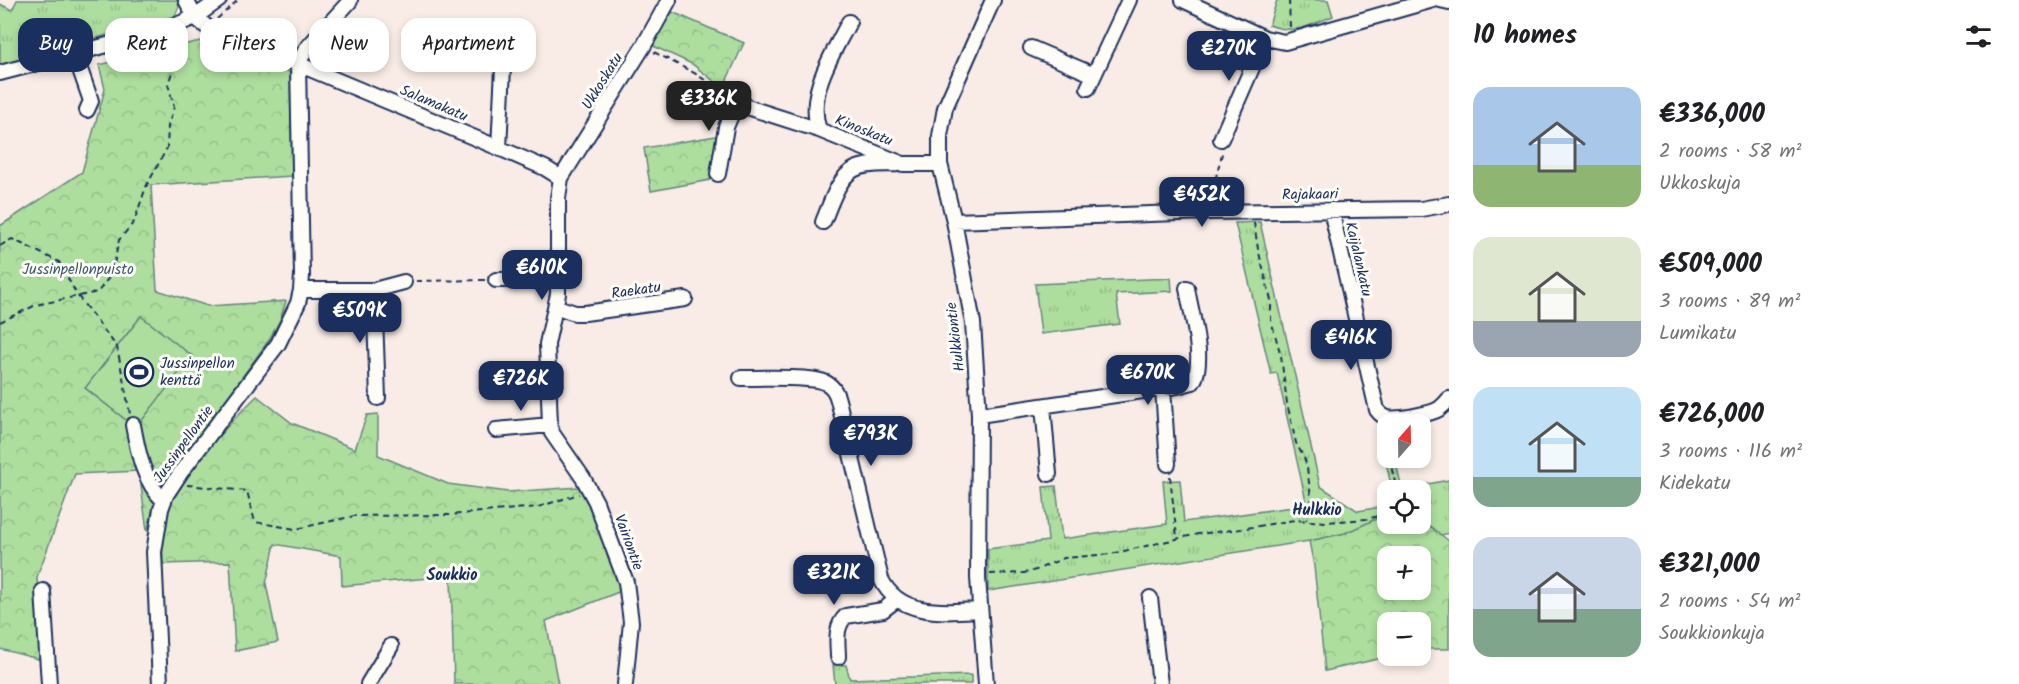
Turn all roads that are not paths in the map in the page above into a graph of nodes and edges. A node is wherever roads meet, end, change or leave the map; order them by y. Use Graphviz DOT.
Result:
graph roads {
  1 [pos="186,0"];
  2 [pos="219,0"];
  3 [pos="669,0"];
  4 [pos="993,0"];
  5 [pos="1129,0"];
  6 [pos="1183,0"];
  7 [pos="1433,0"];
  8 [pos="1440,0"];
  9 [pos="350,1"];
  10 [pos="1449,3"];
  11 [pos="195,17"];
  12 [pos="849,22"];
  13 [pos="1265,38"];
  14 [pos="1031,48"];
  15 [pos="93,50"];
  16 [pos="298,64"];
  17 [pos="18,69"];
  18 [pos="81,72"];
  19 [pos="503,72"];
  20 [pos="0,73"];
  21 [pos="722,93"];
  22 [pos="736,103"];
  23 [pos="87,110"];
  24 [pos="819,130"];
  25 [pos="1221,139"];
  26 [pos="500,148"];
  27 [pos="903,164"];
  28 [pos="940,164"];
  29 [pos="718,174"];
  30 [pos="561,178"];
  31 [pos="1449,204"];
  32 [pos="1331,210"];
  33 [pos="954,221"];
  34 [pos="823,222"];
  35 [pos="559,279"];
  36 [pos="496,280"];
  37 [pos="404,282"];
  38 [pos="1187,288"];
  39 [pos="301,290"];
  40 [pos="374,290"];
  41 [pos="685,299"];
  42 [pos="557,307"];
  43 [pos="741,378"];
  44 [pos="1163,388"];
  45 [pos="378,398"];
  46 [pos="1449,399"];
  47 [pos="1043,406"];
  48 [pos="979,415"];
  49 [pos="133,425"];
  50 [pos="550,425"];
  51 [pos="496,430"];
  52 [pos="1168,464"];
  53 [pos="1049,474"];
  54 [pos="164,501"];
  55 [pos="43,591"];
  56 [pos="1150,598"];
  57 [pos="896,600"];
  58 [pos="980,610"];
  59 [pos="391,646"];
  60 [pos="838,657"];
  61 [pos="49,684"];
  62 [pos="160,684"];
  63 [pos="368,684"];
  64 [pos="625,684"];
  65 [pos="986,684"];
  66 [pos="1160,684"];
  1 -- 11 [label="street"];
  2 -- 11 [label="street"];
  3 -- 30 [label="street, Ukkoskatu"];
  4 -- 28 [label="street, Hulkkiontie"];
  5 -- 14 [label="street"];
  6 -- 13 [label="street"];
  7 -- 13 [label="street"];
  8 -- 10 [label="street"];
  9 -- 16 [label="street"];
  11 -- 15 [label="street"];
  11 -- 16 [label="street, Salamakatu"];
  12 -- 24 [label="street, Kinoskatu"];
  13 -- 25 [label="street"];
  16 -- 26 [label="street, Salamakatu"];
  16 -- 39 [label="street, Jussinpellontie"];
  17 -- 20 [label="street"];
  18 -- 23 [label="street"];
  19 -- 26 [label="street"];
  21 -- 22 [label="street"];
  22 -- 24 [label="street"];
  22 -- 29 [label="street"];
  24 -- 27 [label="street, Kinoskatu"];
  26 -- 30 [label="street, Salamakatu"];
  27 -- 28 [label="street, Kinoskatu"];
  27 -- 34 [label="street"];
  28 -- 33 [label="street, Hulkkiontie"];
  30 -- 35 [label="street"];
  31 -- 32 [label="street, Rajakaari"];
  32 -- 33 [label="street, Rajakaari"];
  32 -- 46 [label="street, Kaijalankatu"];
  33 -- 48 [label="street, Hulkkiontie"];
  35 -- 36 [label="street"];
  35 -- 42 [label="street"];
  37 -- 40 [label="street"];
  38 -- 44 [label="street"];
  39 -- 40 [label="street"];
  39 -- 54 [label="street, Jussinpellontie"];
  40 -- 45 [label="street"];
  41 -- 42 [label="street, Raekatu"];
  42 -- 50 [label="street"];
  43 -- 57 [label="street"];
  44 -- 47 [label="street"];
  44 -- 52 [label="street"];
  47 -- 48 [label="street"];
  47 -- 53 [label="street"];
  48 -- 58 [label="street, Hulkkiontie"];
  49 -- 54 [label="street"];
  50 -- 51 [label="street"];
  50 -- 64 [label="street, Vairiontie"];
  54 -- 62 [label="street, Jussinpellontie"];
  55 -- 61 [label="street"];
  56 -- 66 [label="street"];
  57 -- 58 [label="street"];
  57 -- 60 [label="street"];
  58 -- 65 [label="street, Hulkkiontie"];
  59 -- 63 [label="street"];
}
